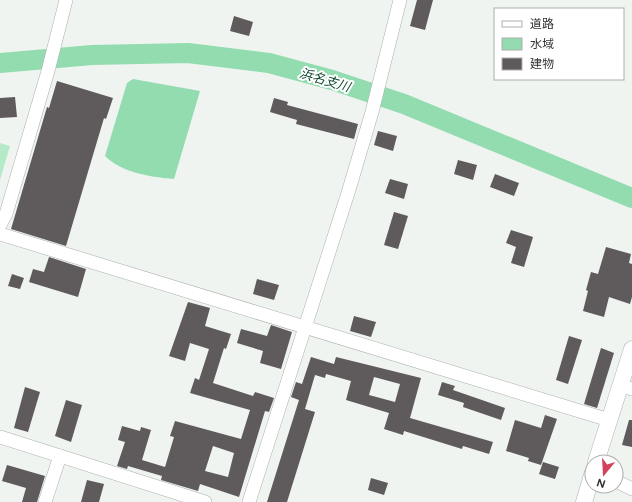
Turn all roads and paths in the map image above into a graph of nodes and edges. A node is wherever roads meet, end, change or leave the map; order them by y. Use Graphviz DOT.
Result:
graph roads {
  1 [pos="66,0"];
  2 [pos="400,0"];
  3 [pos="0,225"];
  4 [pos="0,234"];
  5 [pos="305,327"];
  6 [pos="632,349"];
  7 [pos="626,387"];
  8 [pos="609,420"];
  9 [pos="0,437"];
  10 [pos="598,454"];
  11 [pos="60,456"];
  12 [pos="45,502"];
  13 [pos="205,502"];
  14 [pos="249,502"];
  1 -- 3 [label="street"];
  2 -- 5 [label="street"];
  4 -- 5 [label="street"];
  5 -- 8 [label="street"];
  5 -- 14 [label="street"];
  6 -- 7 [label="street"];
  7 -- 8 [label="street"];
  8 -- 10 [label="street"];
  9 -- 11 [label="street"];
  11 -- 12 [label="street"];
  11 -- 13 [label="street"];
}
